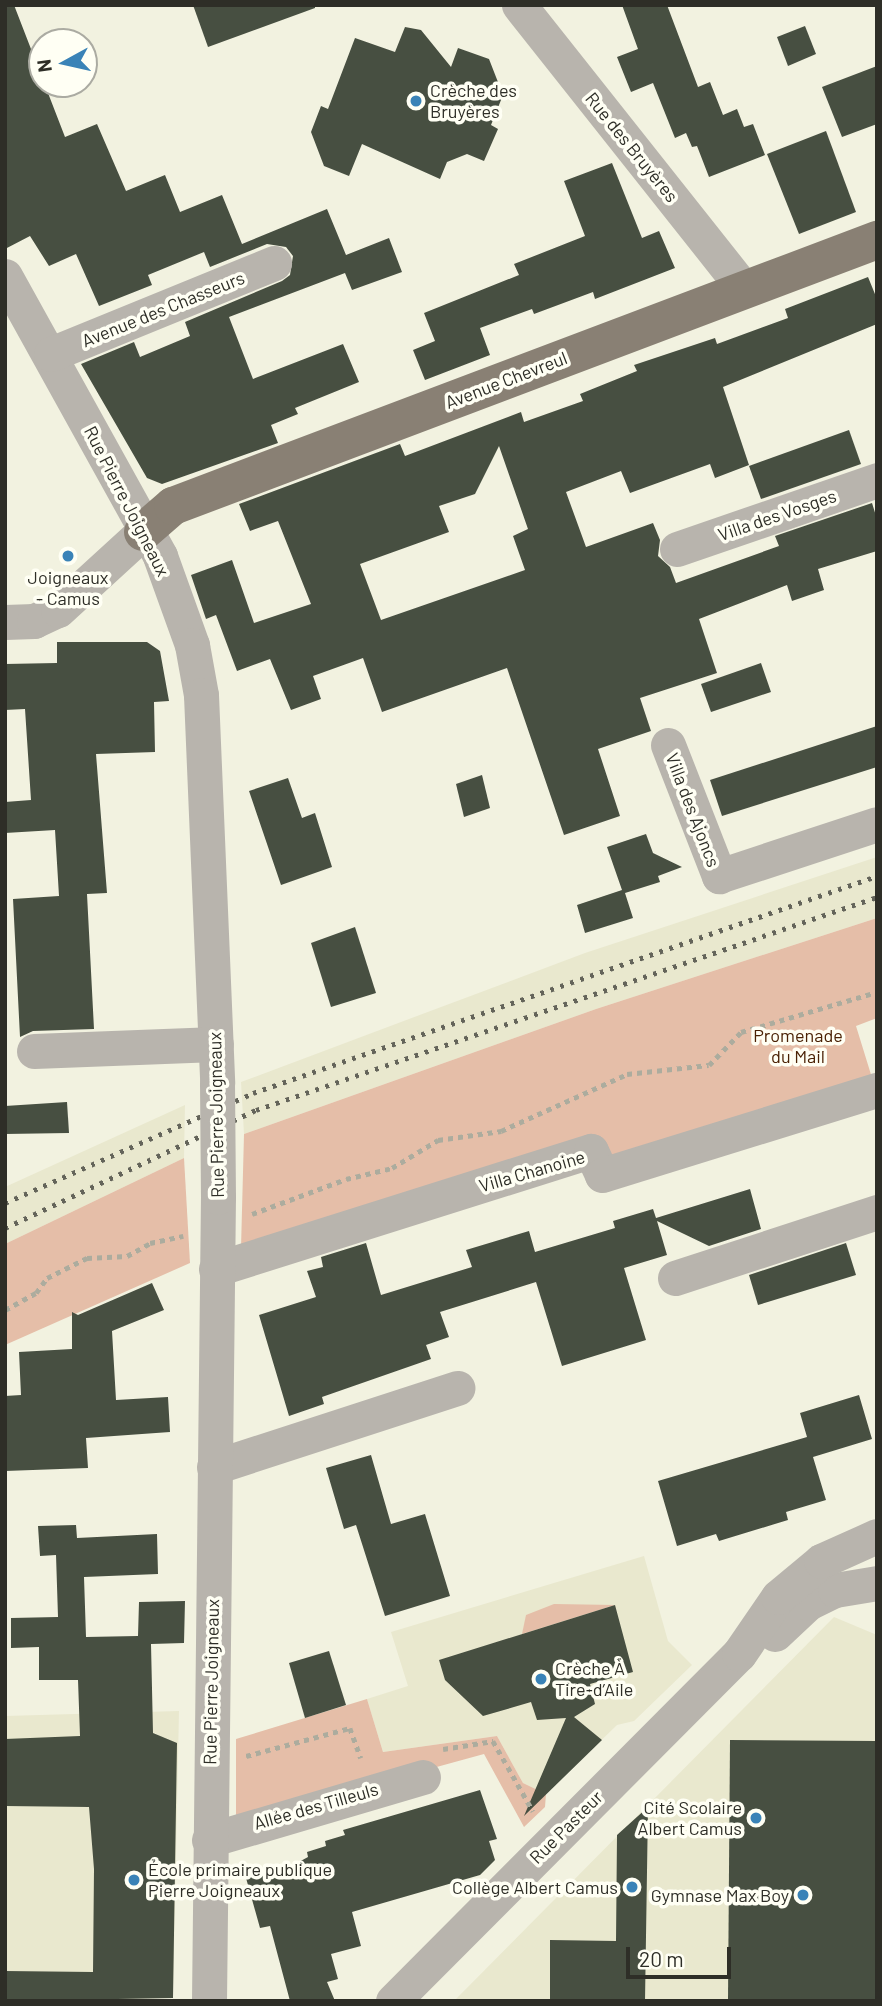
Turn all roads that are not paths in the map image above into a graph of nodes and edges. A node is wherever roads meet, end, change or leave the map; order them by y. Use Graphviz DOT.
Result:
graph roads {
  1 [pos="519,5"];
  2 [pos="877,240"];
  3 [pos="275,263"];
  4 [pos="5,276"];
  5 [pos="745,290"];
  6 [pos="51,354"];
  7 [pos="877,481"];
  8 [pos="143,532"];
  9 [pos="677,549"];
  10 [pos="5,622"];
  11 [pos="668,745"];
  12 [pos="877,824"];
  13 [pos="216,1044"];
  14 [pos="34,1051"];
  15 [pos="877,1090"];
  16 [pos="877,1212"];
  17 [pos="216,1269"];
  18 [pos="675,1278"];
  19 [pos="457,1388"];
  20 [pos="214,1467"];
  21 [pos="877,1536"];
  22 [pos="877,1583"];
  23 [pos="738,1654"];
  24 [pos="423,1776"];
  25 [pos="209,1840"];
  26 [pos="209,2001"];
  27 [pos="393,2001"];
  1 -- 5 [label="street, Rue des Bruyères"];
  2 -- 5 [label="main road, Avenue Chevreul"];
  3 -- 6 [label="street, Avenue des Chasseurs"];
  4 -- 6 [label="street, Rue Pierre Joigneaux"];
  5 -- 8 [label="main road, Avenue Chevreul"];
  6 -- 8 [label="street, Rue Pierre Joigneaux"];
  7 -- 9 [label="street, Villa des Vosges"];
  8 -- 10 [label="street"];
  8 -- 13 [label="street, Rue Pierre Joigneaux"];
  11 -- 12 [label="street, Villa des Ajoncs"];
  13 -- 14 [label="street"];
  13 -- 17 [label="street, Rue Pierre Joigneaux, bridge"];
  15 -- 17 [label="street, Villa Chanoine"];
  16 -- 18 [label="street"];
  17 -- 20 [label="street, Rue Pierre Joigneaux"];
  19 -- 20 [label="street"];
  20 -- 25 [label="street, Rue Pierre Joigneaux"];
  21 -- 23 [label="street, Rue Pasteur"];
  22 -- 23 [label="street, Rue Pasteur"];
  23 -- 27 [label="street, Rue Pasteur"];
  24 -- 25 [label="street, Allée des Tilleuls"];
  25 -- 26 [label="street, Rue Pierre Joigneaux"];
}
